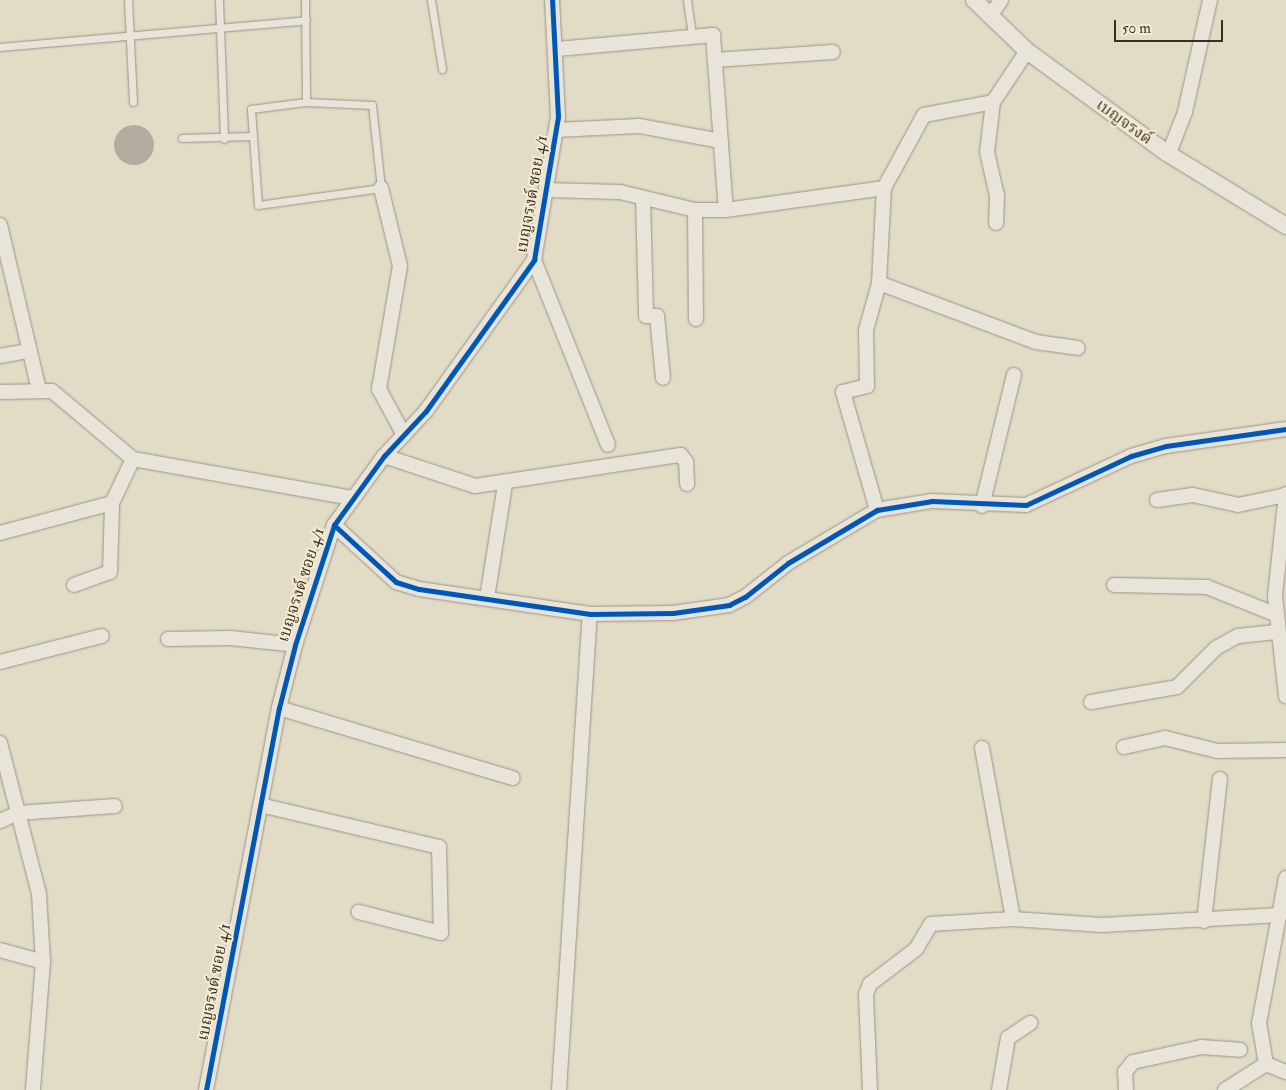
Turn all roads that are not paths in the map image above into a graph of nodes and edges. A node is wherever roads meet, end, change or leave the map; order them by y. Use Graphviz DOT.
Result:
graph roads {
  1 [pos="128,0"];
  2 [pos="219,0"];
  3 [pos="305,0"];
  4 [pos="431,0"];
  5 [pos="552,0"];
  6 [pos="687,0"];
  7 [pos="974,0"];
  8 [pos="1001,0"];
  9 [pos="1210,0"];
  10 [pos="990,16"];
  11 [pos="306,20"];
  12 [pos="220,28"];
  13 [pos="130,36"];
  14 [pos="692,38"];
  15 [pos="0,46"];
  16 [pos="557,49"];
  17 [pos="1027,51"];
  18 [pos="833,52"];
  19 [pos="715,60"];
  20 [pos="442,70"];
  21 [pos="134,102"];
  22 [pos="306,102"];
  23 [pos="993,102"];
  24 [pos="556,130"];
  25 [pos="253,136"];
  26 [pos="182,138"];
  27 [pos="224,139"];
  28 [pos="722,141"];
  29 [pos="1169,153"];
  30 [pos="381,188"];
  31 [pos="884,188"];
  32 [pos="546,190"];
  33 [pos="643,198"];
  34 [pos="695,210"];
  35 [pos="726,210"];
  36 [pos="996,223"];
  37 [pos="0,225"];
  38 [pos="1286,226"];
  39 [pos="534,260"];
  40 [pos="6,281"];
  41 [pos="879,283"];
  42 [pos="696,319"];
  43 [pos="1078,348"];
  44 [pos="29,351"];
  45 [pos="0,356"];
  46 [pos="1014,375"];
  47 [pos="663,378"];
  48 [pos="39,390"];
  49 [pos="0,392"];
  50 [pos="1286,429"];
  51 [pos="404,435"];
  52 [pos="608,445"];
  53 [pos="384,456"];
  54 [pos="134,459"];
  55 [pos="505,484"];
  56 [pos="687,484"];
  57 [pos="1286,494"];
  58 [pos="351,498"];
  59 [pos="1157,500"];
  60 [pos="112,503"];
  61 [pos="982,506"];
  62 [pos="877,510"];
  63 [pos="334,525"];
  64 [pos="0,534"];
  65 [pos="74,584"];
  66 [pos="1114,585"];
  67 [pos="487,598"];
  68 [pos="590,614"];
  69 [pos="1275,614"];
  70 [pos="1276,632"];
  71 [pos="102,636"];
  72 [pos="168,639"];
  73 [pos="294,645"];
  74 [pos="0,662"];
  75 [pos="1286,696"];
  76 [pos="1091,702"];
  77 [pos="279,708"];
  78 [pos="0,743"];
  79 [pos="982,748"];
  80 [pos="1124,748"];
  81 [pos="1286,750"];
  82 [pos="514,778"];
  83 [pos="1220,779"];
  84 [pos="6,788"];
  85 [pos="260,805"];
  86 [pos="115,806"];
  87 [pos="18,813"];
  88 [pos="0,821"];
  89 [pos="1286,878"];
  90 [pos="359,912"];
  91 [pos="1280,915"];
  92 [pos="1013,919"];
  93 [pos="1204,922"];
  94 [pos="0,950"];
  95 [pos="43,962"];
  96 [pos="1030,1024"];
  97 [pos="1240,1050"];
  98 [pos="1266,1064"];
  99 [pos="1286,1072"];
  100 [pos="33,1090"];
  101 [pos="206,1090"];
  102 [pos="559,1090"];
  103 [pos="870,1090"];
  104 [pos="999,1090"];
  105 [pos="1126,1090"];
  106 [pos="1225,1090"];
  1 -- 13 [label="lane"];
  2 -- 12 [label="lane"];
  3 -- 11 [label="lane"];
  4 -- 20 [label="lane"];
  5 -- 16 [label="street, เบญจรงด์ ซอย 4/1"];
  6 -- 14 [label="lane"];
  7 -- 10 [label="street, เบญจรงด์"];
  8 -- 10 [label="street"];
  9 -- 29 [label="street"];
  10 -- 17 [label="street, เบญจรงด์"];
  11 -- 12 [label="lane"];
  11 -- 22 [label="lane"];
  12 -- 13 [label="lane"];
  12 -- 27 [label="lane"];
  13 -- 15 [label="lane"];
  13 -- 21 [label="lane"];
  14 -- 16 [label="street"];
  14 -- 19 [label="street"];
  16 -- 24 [label="street, เบญจรงด์ ซอย 4/1"];
  17 -- 23 [label="street"];
  17 -- 29 [label="street, เบญจรงด์"];
  18 -- 19 [label="street"];
  19 -- 28 [label="street"];
  22 -- 25 [label="lane"];
  22 -- 30 [label="lane"];
  23 -- 31 [label="street"];
  23 -- 36 [label="street"];
  24 -- 28 [label="street"];
  24 -- 32 [label="street, เบญจรงด์ ซอย 4/1"];
  25 -- 27 [label="lane"];
  25 -- 30 [label="lane"];
  26 -- 27 [label="lane"];
  28 -- 35 [label="street"];
  29 -- 38 [label="street, เบญจรงด์"];
  30 -- 51 [label="street"];
  31 -- 35 [label="street"];
  31 -- 41 [label="street"];
  32 -- 33 [label="street"];
  32 -- 39 [label="street, เบญจรงด์ ซอย 4/1"];
  33 -- 34 [label="street"];
  33 -- 47 [label="street"];
  34 -- 35 [label="street"];
  34 -- 42 [label="street"];
  37 -- 40 [label="street"];
  39 -- 51 [label="street, เบญจรงด์ ซอย 4/1"];
  39 -- 52 [label="street"];
  40 -- 44 [label="street"];
  41 -- 43 [label="street"];
  41 -- 62 [label="street"];
  44 -- 45 [label="street"];
  44 -- 48 [label="street"];
  46 -- 61 [label="street"];
  48 -- 49 [label="street"];
  48 -- 54 [label="street"];
  50 -- 61 [label="street"];
  51 -- 53 [label="street, เบญจรงด์ ซอย 4/1"];
  53 -- 55 [label="street"];
  53 -- 58 [label="street, เบญจรงด์ ซอย 4/1"];
  54 -- 58 [label="street"];
  54 -- 60 [label="street"];
  55 -- 56 [label="street"];
  55 -- 67 [label="street"];
  57 -- 59 [label="street"];
  57 -- 69 [label="street"];
  58 -- 63 [label="street, เบญจรงด์ ซอย 4/1"];
  60 -- 64 [label="street"];
  60 -- 65 [label="street"];
  61 -- 62 [label="street"];
  62 -- 68 [label="street"];
  63 -- 67 [label="street"];
  63 -- 73 [label="street, เบญจรงด์ ซอย 4/1"];
  66 -- 69 [label="street"];
  67 -- 68 [label="street"];
  68 -- 102 [label="street"];
  69 -- 70 [label="street"];
  70 -- 75 [label="street"];
  70 -- 76 [label="street"];
  71 -- 74 [label="street"];
  72 -- 73 [label="street"];
  73 -- 77 [label="street, เบญจรงด์ ซอย 4/1"];
  77 -- 82 [label="street"];
  77 -- 85 [label="street, เบญจรงด์ ซอย 4/1"];
  78 -- 84 [label="street"];
  79 -- 92 [label="street"];
  80 -- 81 [label="street"];
  83 -- 93 [label="street"];
  84 -- 87 [label="street"];
  85 -- 90 [label="street"];
  85 -- 101 [label="street, เบญจรงด์ ซอย 4/1"];
  86 -- 87 [label="street"];
  87 -- 88 [label="street"];
  87 -- 95 [label="street"];
  89 -- 91 [label="street"];
  91 -- 93 [label="street"];
  91 -- 98 [label="street"];
  92 -- 93 [label="street"];
  92 -- 103 [label="street"];
  94 -- 95 [label="street"];
  95 -- 100 [label="street"];
  96 -- 104 [label="street"];
  97 -- 105 [label="street"];
  98 -- 99 [label="street"];
  98 -- 106 [label="street"];
}
